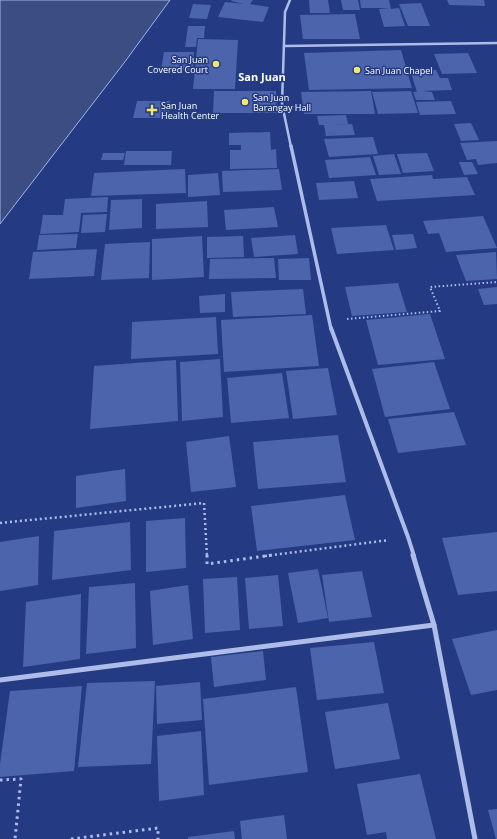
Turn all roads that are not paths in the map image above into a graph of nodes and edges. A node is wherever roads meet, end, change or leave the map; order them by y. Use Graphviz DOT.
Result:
graph roads {
  1 [pos="290,0"];
  2 [pos="497,43"];
  3 [pos="285,46"];
  4 [pos="434,625"];
  5 [pos="0,680"];
  6 [pos="475,839"];
  1 -- 3 [label="street"];
  2 -- 3 [label="street"];
  3 -- 4 [label="street"];
  4 -- 5 [label="street"];
  4 -- 6 [label="street"];
}
